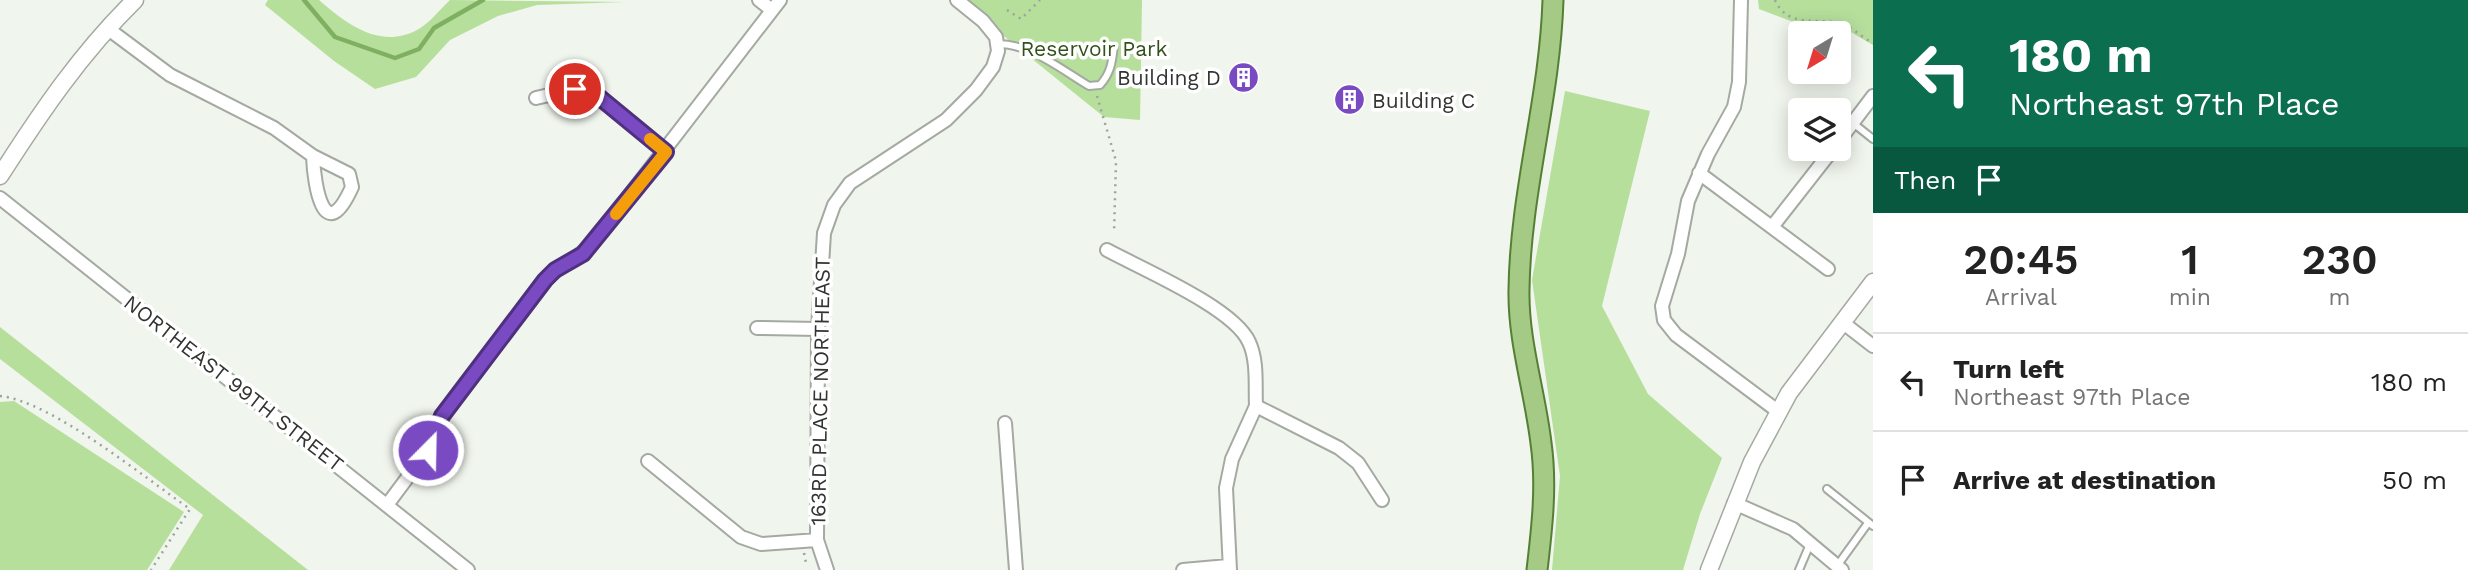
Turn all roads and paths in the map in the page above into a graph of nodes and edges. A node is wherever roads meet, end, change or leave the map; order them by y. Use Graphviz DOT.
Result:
graph roads {
  1 [pos="135,0"];
  2 [pos="760,0"];
  3 [pos="957,0"];
  4 [pos="1040,0"];
  5 [pos="1553,0"];
  6 [pos="1741,0"];
  7 [pos="1775,0"];
  8 [pos="776,5"];
  9 [pos="1007,10"];
  10 [pos="107,28"];
  11 [pos="1873,43"];
  12 [pos="997,44"];
  13 [pos="1114,46"];
  14 [pos="1094,85"];
  15 [pos="1873,96"];
  16 [pos="536,99"];
  17 [pos="1853,123"];
  18 [pos="1851,126"];
  19 [pos="1873,139"];
  20 [pos="666,152"];
  21 [pos="313,156"];
  22 [pos="1824,161"];
  23 [pos="1699,173"];
  24 [pos="0,176"];
  25 [pos="0,198"];
  26 [pos="1772,227"];
  27 [pos="1114,233"];
  28 [pos="1107,250"];
  29 [pos="1828,269"];
  30 [pos="1873,282"];
  31 [pos="1842,322"];
  32 [pos="757,328"];
  33 [pos="818,329"];
  34 [pos="1873,346"];
  35 [pos="0,396"];
  36 [pos="1256,406"];
  37 [pos="1779,412"];
  38 [pos="1005,423"];
  39 [pos="648,461"];
  40 [pos="1827,489"];
  41 [pos="1382,500"];
  42 [pos="1734,503"];
  43 [pos="387,505"];
  44 [pos="1871,525"];
  45 [pos="817,540"];
  46 [pos="1810,544"];
  47 [pos="1229,568"];
  48 [pos="1840,568"];
  49 [pos="151,570"];
  50 [pos="468,570"];
  51 [pos="827,570"];
  52 [pos="1016,570"];
  53 [pos="1183,570"];
  54 [pos="1537,570"];
  55 [pos="1709,570"];
  56 [pos="1799,570"];
  1 -- 10 [label="street"];
  2 -- 8 [label="street"];
  3 -- 12 [label="street"];
  4 -- 9 [label="path"];
  5 -- 54 [label="main road"];
  6 -- 23 [label="street"];
  7 -- 11 [label="path"];
  8 -- 20 [label="street"];
  10 -- 21 [label="street"];
  10 -- 24 [label="street"];
  12 -- 14 [label="lane"];
  12 -- 33 [label="street, 163RD PLACE NORTHEAST"];
  13 -- 14 [label="lane"];
  14 -- 27 [label="path"];
  15 -- 17 [label="street"];
  16 -- 20 [label="street"];
  17 -- 18 [label="street"];
  17 -- 19 [label="lane"];
  20 -- 43 [label="street"];
  22 -- 26 [label="street"];
  23 -- 26 [label="street"];
  23 -- 37 [label="street"];
  25 -- 43 [label="street, NORTHEAST 99TH STREET"];
  26 -- 29 [label="street"];
  28 -- 36 [label="street"];
  30 -- 31 [label="street"];
  31 -- 34 [label="street"];
  31 -- 37 [label="street"];
  32 -- 33 [label="street"];
  33 -- 45 [label="street, 163RD PLACE NORTHEAST"];
  35 -- 49 [label="path"];
  36 -- 41 [label="street"];
  36 -- 47 [label="street"];
  37 -- 42 [label="street"];
  38 -- 52 [label="street"];
  39 -- 45 [label="street"];
  40 -- 44 [label="lane"];
  42 -- 46 [label="street"];
  42 -- 55 [label="street"];
  43 -- 50 [label="street, NORTHEAST 99TH STREET"];
  44 -- 48 [label="lane"];
  45 -- 51 [label="street, 163RD PLACE NORTHEAST"];
  46 -- 48 [label="street"];
  46 -- 56 [label="lane"];
  47 -- 53 [label="street"];
}
